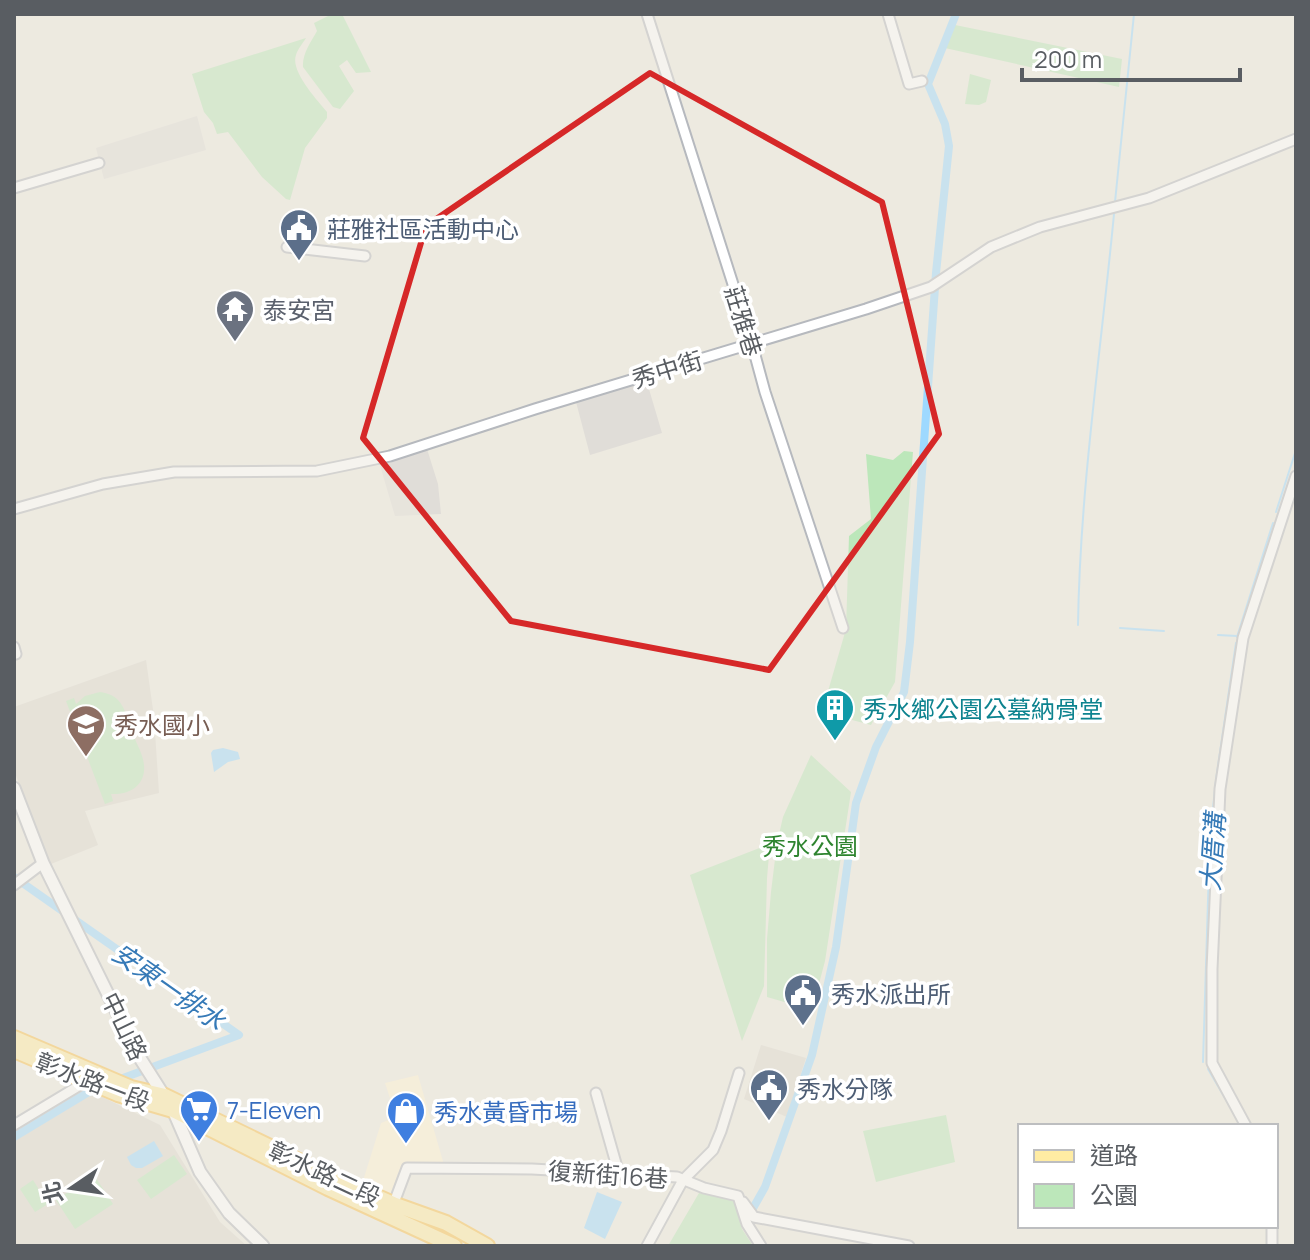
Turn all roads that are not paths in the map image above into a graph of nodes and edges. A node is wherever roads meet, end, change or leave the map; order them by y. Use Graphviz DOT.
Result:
graph roads {
  1 [pos="647,14"];
  2 [pos="888,14"];
  3 [pos="922,81"];
  4 [pos="1296,139"];
  5 [pos="99,163"];
  6 [pos="14,188"];
  7 [pos="287,247"];
  8 [pos="365,256"];
  9 [pos="752,344"];
  10 [pos="1296,476"];
  11 [pos="14,509"];
  12 [pos="843,628"];
  13 [pos="14,788"];
  14 [pos="43,863"];
  15 [pos="14,885"];
  16 [pos="14,1038"];
  17 [pos="14,1050"];
  18 [pos="739,1073"];
  19 [pos="91,1078"];
  20 [pos="125,1091"];
  21 [pos="596,1093"];
  22 [pos="165,1096"];
  23 [pos="173,1110"];
  24 [pos="1245,1124"];
  25 [pos="14,1125"];
  26 [pos="619,1174"];
  27 [pos="683,1180"];
  28 [pos="330,1183"];
  29 [pos="738,1196"];
  30 [pos="391,1210"];
  31 [pos="263,1246"];
  32 [pos="454,1246"];
  33 [pos="487,1246"];
  34 [pos="647,1246"];
  35 [pos="761,1246"];
  36 [pos="909,1246"];
  1 -- 9 [label="street, 莊雅巷"];
  2 -- 3 [label="street"];
  4 -- 9 [label="street, 秀中街"];
  5 -- 6 [label="street"];
  7 -- 8 [label="street"];
  9 -- 11 [label="street, 秀中街"];
  9 -- 12 [label="street, 莊雅巷"];
  10 -- 24 [label="street"];
  13 -- 14 [label="street, 中山路"];
  14 -- 15 [label="street"];
  14 -- 22 [label="street, 中山路"];
  16 -- 19 [label="main road, 彰水路一段"];
  17 -- 19 [label="main road, 彰水路一段"];
  18 -- 27 [label="street"];
  19 -- 20 [label="main road, 彰水路一段"];
  19 -- 25 [label="street"];
  20 -- 22 [label="main road, 彰水路一段"];
  20 -- 23 [label="main road, 彰水路一段"];
  21 -- 26 [label="street"];
  22 -- 23 [label="street, 中山路"];
  22 -- 28 [label="main road, 彰水路二段"];
  23 -- 28 [label="main road, 彰水路二段"];
  23 -- 31 [label="street, 中山路"];
  26 -- 27 [label="street, 復新街16巷"];
  26 -- 30 [label="street, 復新街16巷"];
  27 -- 29 [label="street, 復新街16巷"];
  27 -- 34 [label="street"];
  28 -- 30 [label="main road, 彰水路二段"];
  29 -- 35 [label="street"];
  29 -- 36 [label="street"];
  30 -- 32 [label="main road, 彰水路二段"];
  30 -- 33 [label="main road, 彰水路二段"];
}
